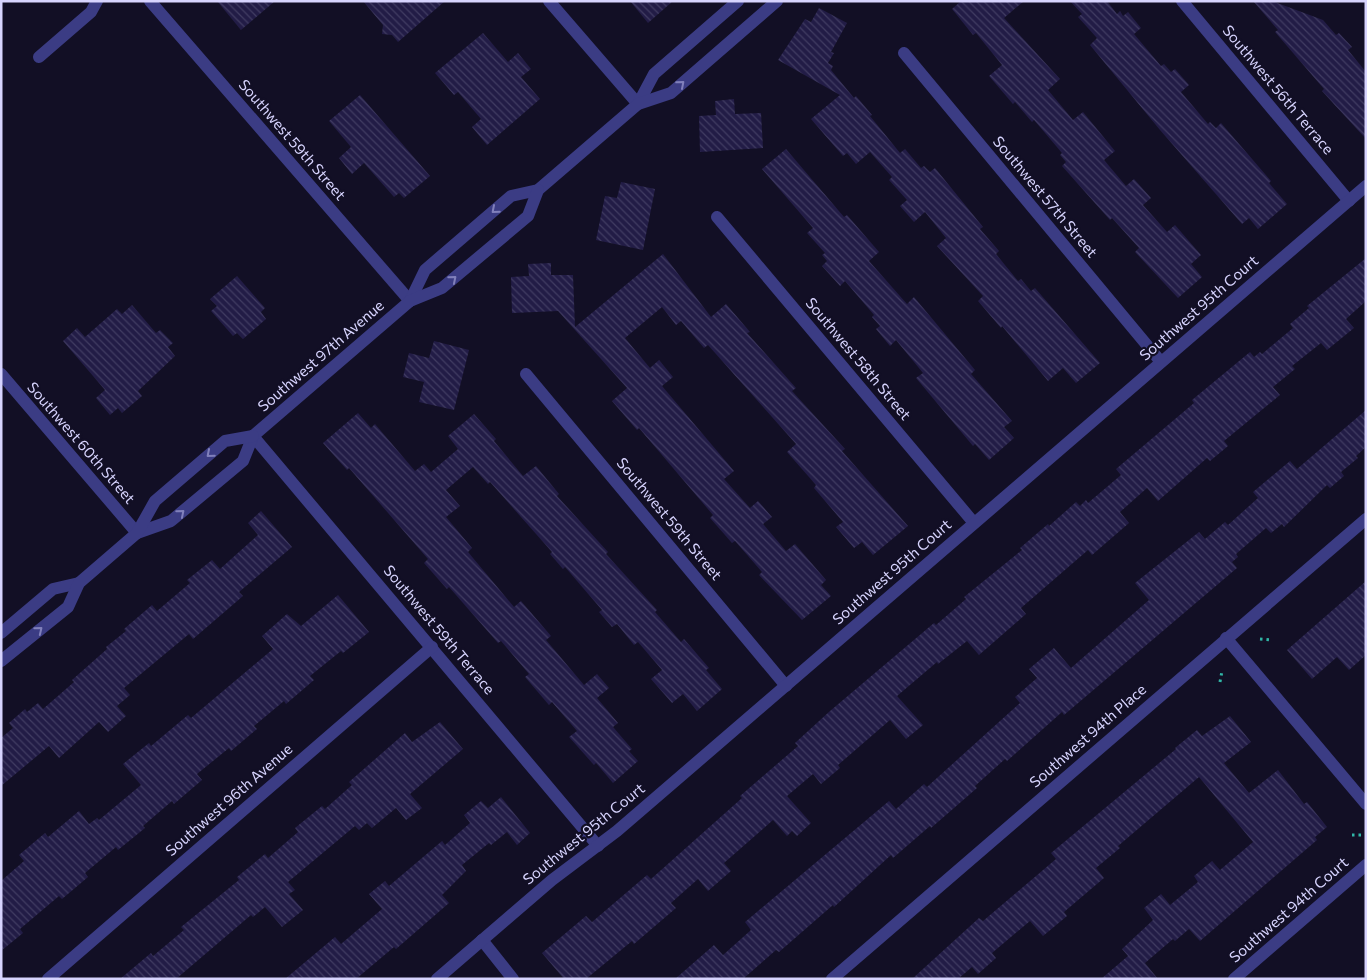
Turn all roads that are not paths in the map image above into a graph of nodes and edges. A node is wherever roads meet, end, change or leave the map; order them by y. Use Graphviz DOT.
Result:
graph roads {
  1 [pos="97,1"];
  2 [pos="150,1"];
  3 [pos="549,1"];
  4 [pos="738,1"];
  5 [pos="777,1"];
  6 [pos="1182,1"];
  7 [pos="904,53"];
  8 [pos="39,57"];
  9 [pos="638,104"];
  10 [pos="1366,186"];
  11 [pos="538,190"];
  12 [pos="1349,200"];
  13 [pos="717,216"];
  14 [pos="410,301"];
  15 [pos="1161,362"];
  16 [pos="1,374"];
  17 [pos="526,374"];
  18 [pos="253,436"];
  19 [pos="1366,520"];
  20 [pos="974,523"];
  21 [pos="137,533"];
  22 [pos="79,583"];
  23 [pos="1,633"];
  24 [pos="1226,638"];
  25 [pos="432,647"];
  26 [pos="1,661"];
  27 [pos="786,686"];
  28 [pos="1366,804"];
  29 [pos="598,846"];
  30 [pos="1366,865"];
  31 [pos="482,940"];
  32 [pos="48,979"];
  33 [pos="436,979"];
  34 [pos="513,979"];
  35 [pos="832,979"];
  36 [pos="1234,979"];
  1 -- 8 [label="street"];
  2 -- 14 [label="street, Southwest 59th Street"];
  3 -- 9 [label="street"];
  4 -- 9 [label="street, Southwest 97th Avenue"];
  9 -- 5 [label="street, Southwest 97th Avenue, one-way"];
  6 -- 12 [label="street, Southwest 56th Terrace"];
  7 -- 15 [label="street, Southwest 57th Street"];
  9 -- 11 [label="street, Southwest 97th Avenue"];
  10 -- 12 [label="street, Southwest 95th Court"];
  14 -- 11 [label="street, Southwest 97th Avenue, one-way"];
  11 -- 14 [label="street, Southwest 97th Avenue, one-way"];
  12 -- 15 [label="street, Southwest 95th Court"];
  13 -- 20 [label="street, Southwest 58th Street"];
  14 -- 18 [label="street, Southwest 97th Avenue"];
  15 -- 20 [label="street, Southwest 95th Court"];
  16 -- 21 [label="street, Southwest 60th Street"];
  17 -- 27 [label="street, Southwest 59th Street"];
  21 -- 18 [label="street, Southwest 97th Avenue, one-way"];
  18 -- 21 [label="street, Southwest 97th Avenue, one-way"];
  18 -- 25 [label="street, Southwest 59th Terrace"];
  19 -- 24 [label="street, Southwest 94th Place"];
  20 -- 27 [label="street, Southwest 95th Court"];
  21 -- 22 [label="street, Southwest 97th Avenue"];
  22 -- 23 [label="street, Southwest 97th Avenue"];
  26 -- 22 [label="street, Southwest 97th Avenue, one-way"];
  24 -- 28 [label="street"];
  24 -- 35 [label="street, Southwest 94th Place"];
  25 -- 29 [label="street, Southwest 59th Terrace"];
  25 -- 32 [label="street, Southwest 96th Avenue"];
  27 -- 29 [label="street, Southwest 95th Court"];
  29 -- 31 [label="street, Southwest 95th Court"];
  30 -- 36 [label="street, Southwest 94th Court"];
  31 -- 33 [label="street, Southwest 95th Court"];
  31 -- 34 [label="street"];
}
